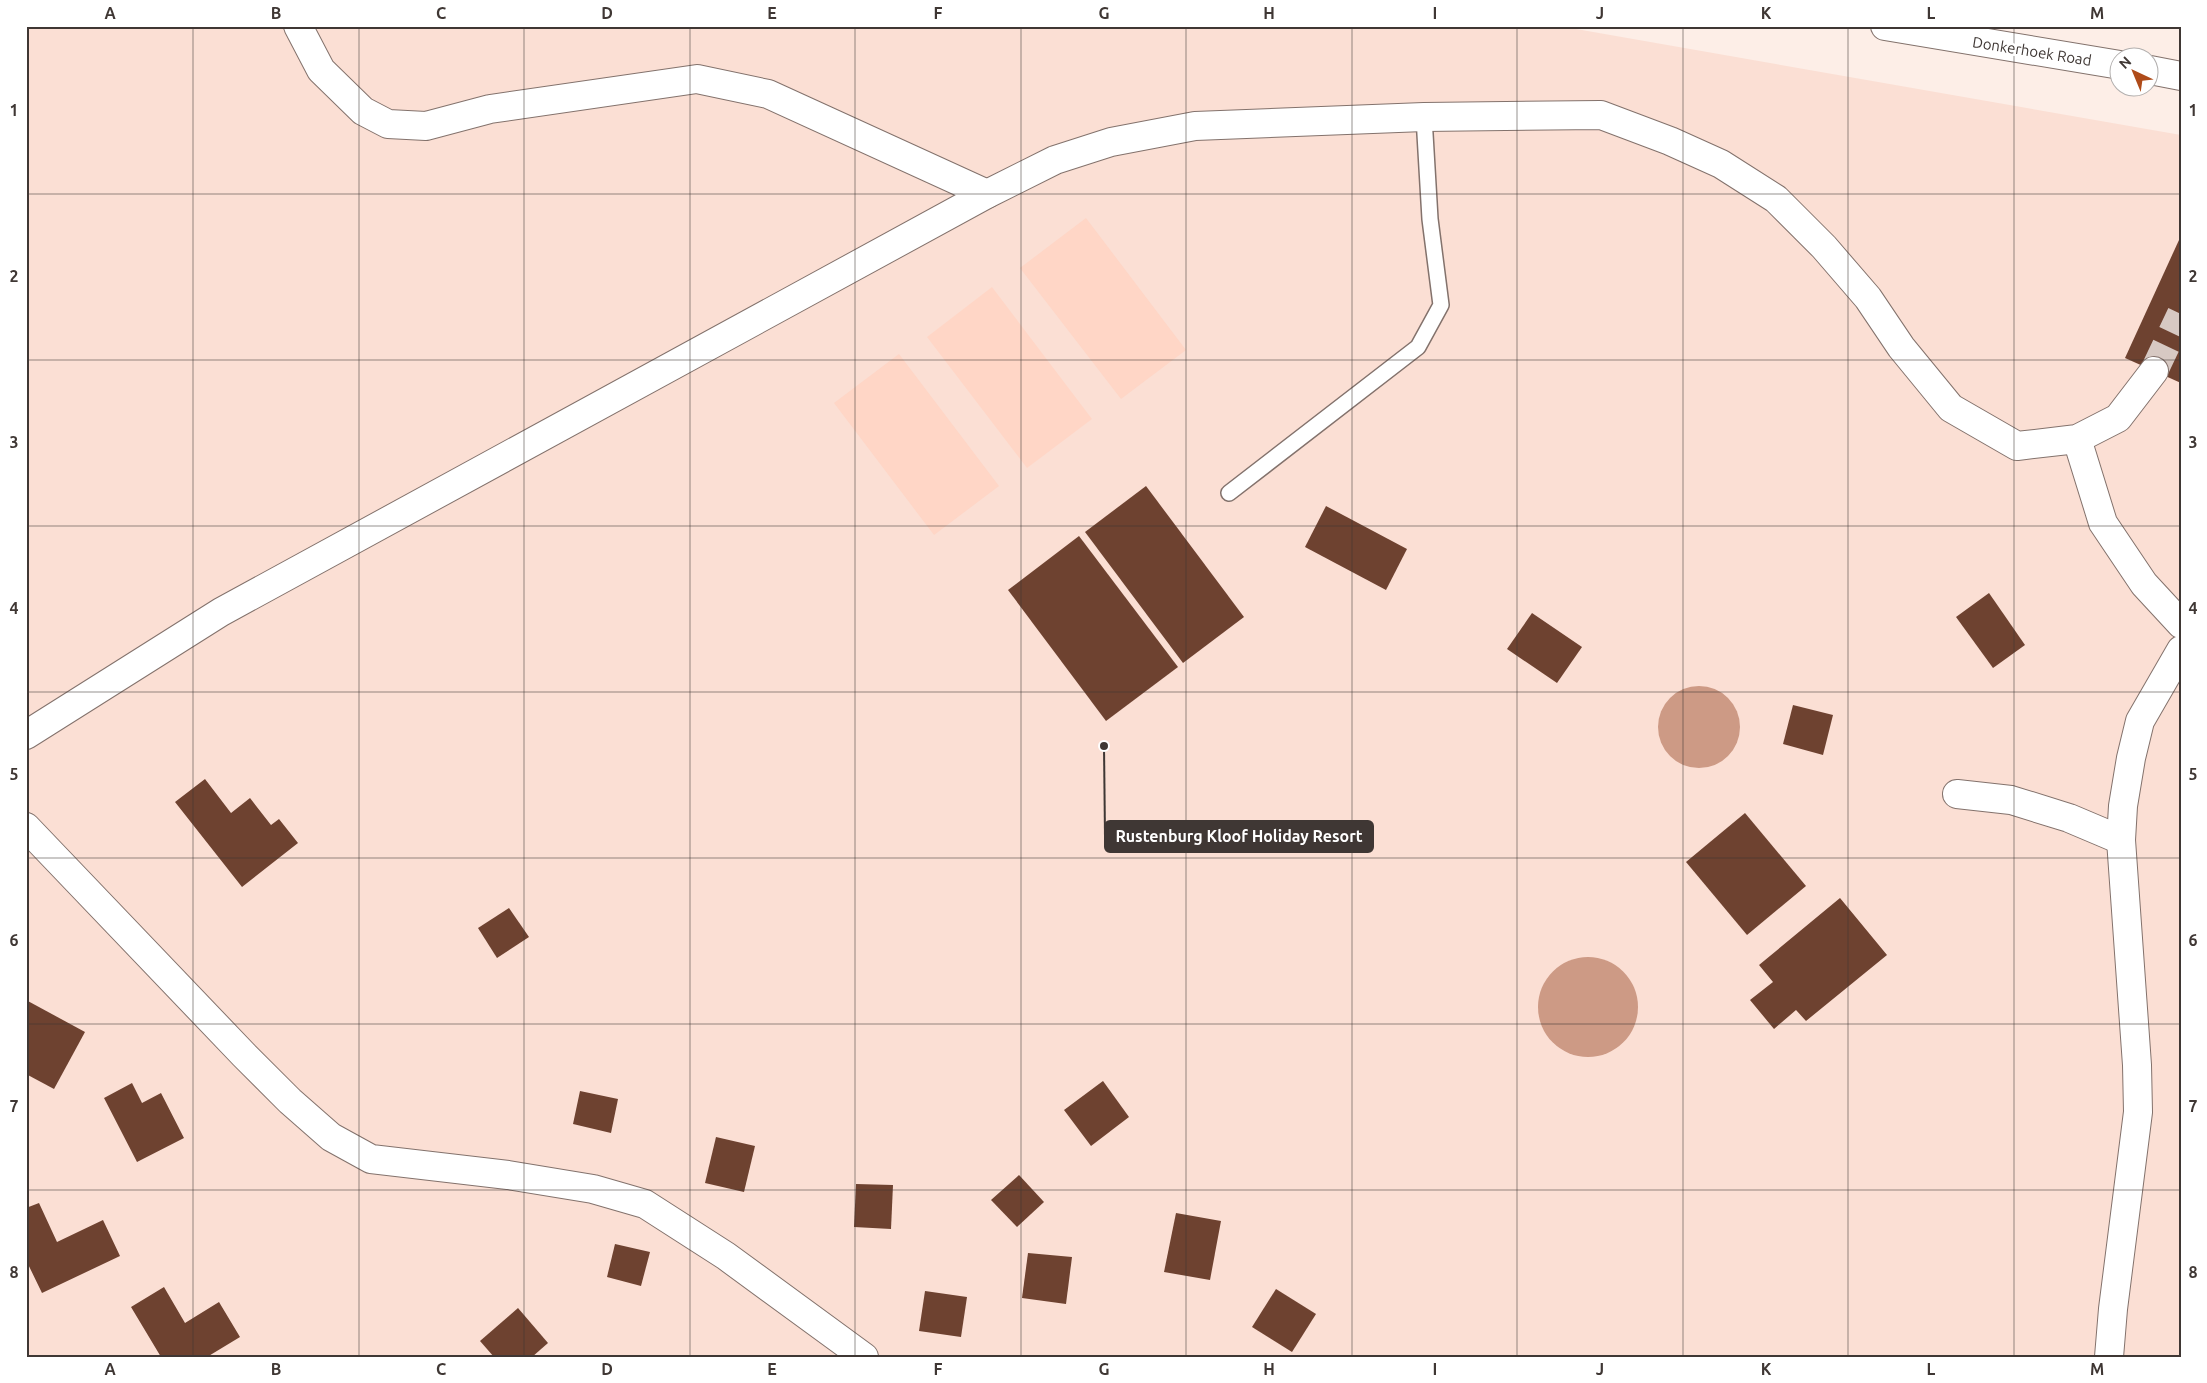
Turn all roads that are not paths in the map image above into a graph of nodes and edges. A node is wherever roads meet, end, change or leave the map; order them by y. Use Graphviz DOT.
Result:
graph roads {
  1 [pos="298,26"];
  2 [pos="1885,26"];
  3 [pos="2110,63"];
  4 [pos="2164,73"];
  5 [pos="2181,96"];
  6 [pos="1424,117"];
  7 [pos="987,194"];
  8 [pos="2154,371"];
  9 [pos="2077,439"];
  10 [pos="1230,493"];
  11 [pos="2181,624"];
  12 [pos="2181,650"];
  13 [pos="26,735"];
  14 [pos="1956,794"];
  15 [pos="26,827"];
  16 [pos="2121,840"];
  17 [pos="864,1357"];
  18 [pos="2109,1357"];
  1 -- 7 [label="street"];
  2 -- 3 [label="street, Donkerhoek Road"];
  4 -- 5 [label="street"];
  6 -- 7 [label="street"];
  6 -- 9 [label="street"];
  6 -- 10 [label="lane"];
  7 -- 13 [label="street"];
  8 -- 9 [label="street"];
  9 -- 11 [label="street"];
  12 -- 16 [label="street"];
  14 -- 16 [label="street"];
  15 -- 17 [label="street"];
  16 -- 18 [label="street"];
}
